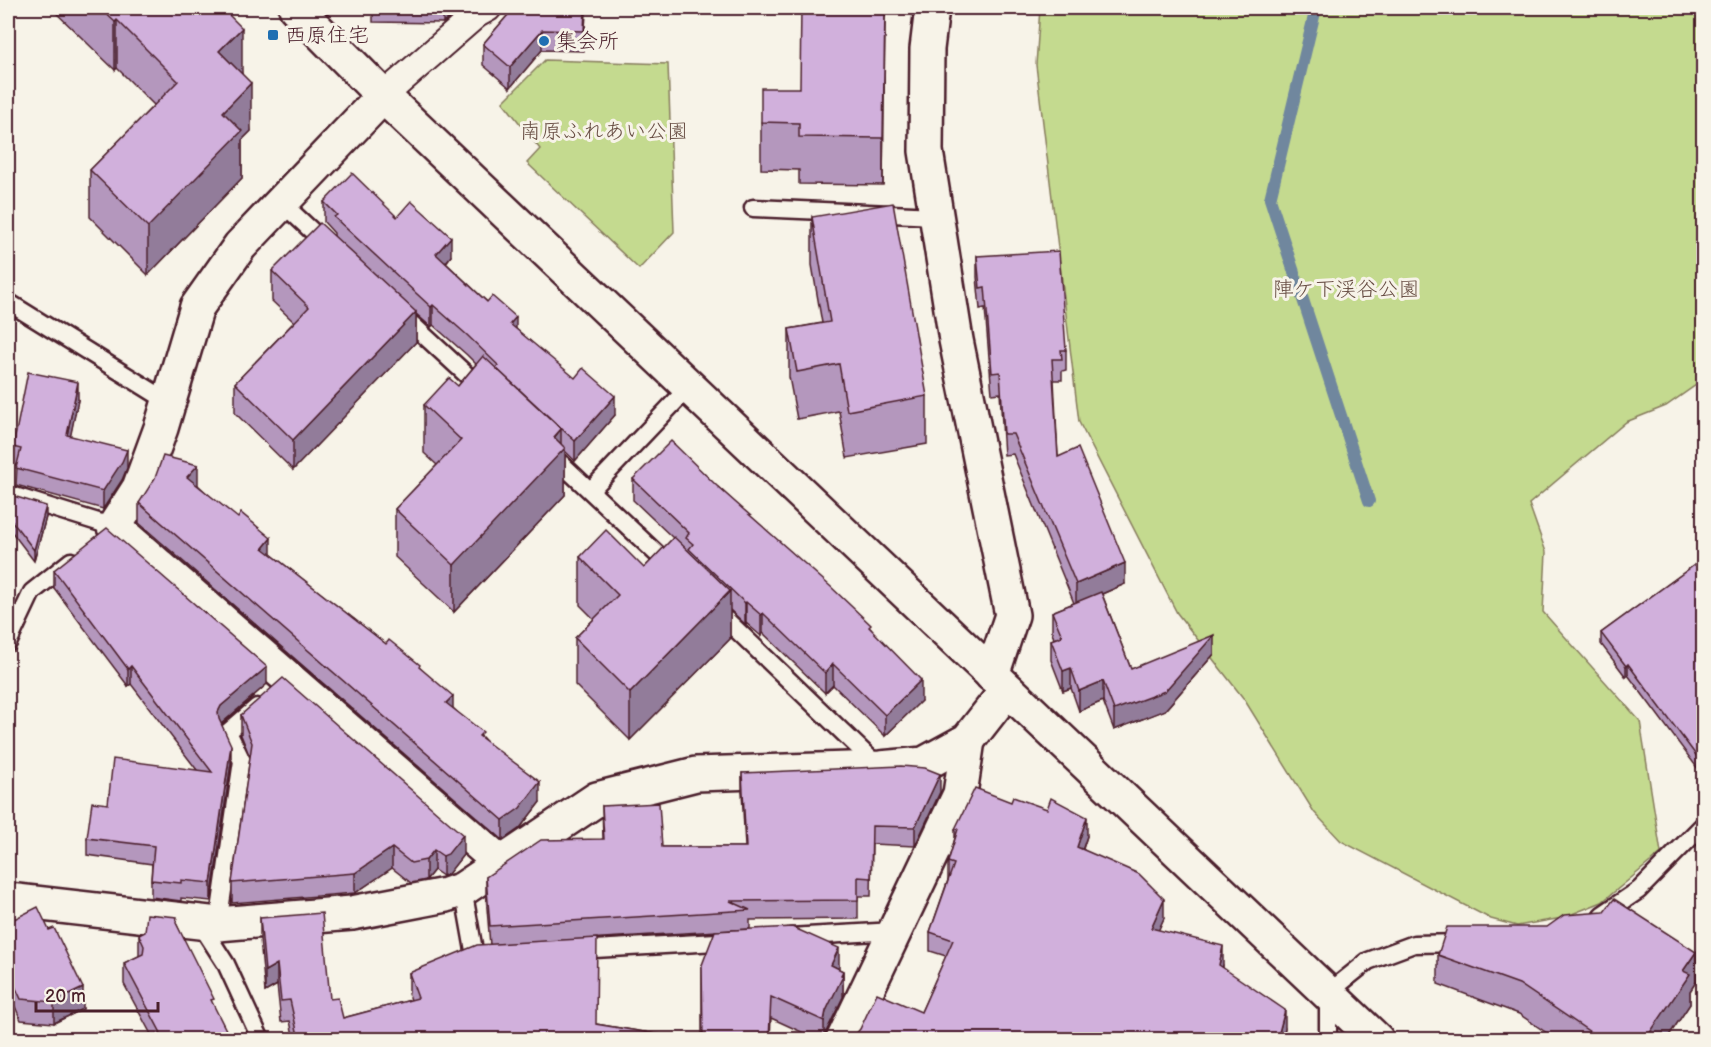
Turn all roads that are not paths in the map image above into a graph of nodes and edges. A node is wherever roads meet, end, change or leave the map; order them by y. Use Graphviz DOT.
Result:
graph roads {
  1 [pos="296,8"];
  2 [pos="488,8"];
  3 [pos="932,8"];
  4 [pos="383,96"];
  5 [pos="282,203"];
  6 [pos="753,208"];
  7 [pos="936,216"];
  8 [pos="342,259"];
  9 [pos="385,299"];
  10 [pos="8,302"];
  11 [pos="689,387"];
  12 [pos="169,402"];
  13 [pos="497,403"];
  14 [pos="540,442"];
  15 [pos="591,490"];
  16 [pos="8,494"];
  17 [pos="99,539"];
  18 [pos="685,580"];
  19 [pos="702,597"];
  20 [pos="8,643"];
  21 [pos="999,682"];
  22 [pos="280,687"];
  23 [pos="968,740"];
  24 [pos="880,768"];
  25 [pos="1704,824"];
  26 [pos="502,864"];
  27 [pos="463,889"];
  28 [pos="8,900"];
  29 [pos="1591,922"];
  30 [pos="208,923"];
  31 [pos="895,931"];
  32 [pos="778,938"];
  33 [pos="755,939"];
  34 [pos="1480,942"];
  35 [pos="557,951"];
  36 [pos="499,954"];
  37 [pos="1328,993"];
  38 [pos="261,1040"];
  39 [pos="843,1040"];
  40 [pos="1328,1040"];
  41 [pos="1377,1040"];
  1 -- 4 [label="street"];
  2 -- 4 [label="street"];
  3 -- 7 [label="street"];
  4 -- 5 [label="street"];
  4 -- 11 [label="street"];
  5 -- 8 [label="lane"];
  5 -- 12 [label="street"];
  6 -- 7 [label="lane"];
  7 -- 21 [label="street"];
  9 -- 13 [label="lane"];
  10 -- 12 [label="lane"];
  11 -- 15 [label="lane"];
  11 -- 21 [label="street"];
  12 -- 17 [label="street"];
  14 -- 15 [label="lane"];
  15 -- 18 [label="lane"];
  16 -- 17 [label="lane"];
  17 -- 20 [label="lane"];
  17 -- 22 [label="street"];
  19 -- 24 [label="lane"];
  21 -- 23 [label="street"];
  21 -- 37 [label="street"];
  22 -- 26 [label="street"];
  22 -- 30 [label="lane"];
  23 -- 24 [label="street"];
  23 -- 31 [label="street"];
  24 -- 26 [label="street"];
  25 -- 29 [label="lane"];
  26 -- 27 [label="street"];
  27 -- 30 [label="street"];
  27 -- 36 [label="lane"];
  28 -- 30 [label="street"];
  30 -- 38 [label="lane"];
  31 -- 32 [label="lane"];
  31 -- 39 [label="street"];
  33 -- 35 [label="lane"];
  34 -- 37 [label="lane"];
  37 -- 40 [label="lane"];
  37 -- 41 [label="street"];
}
